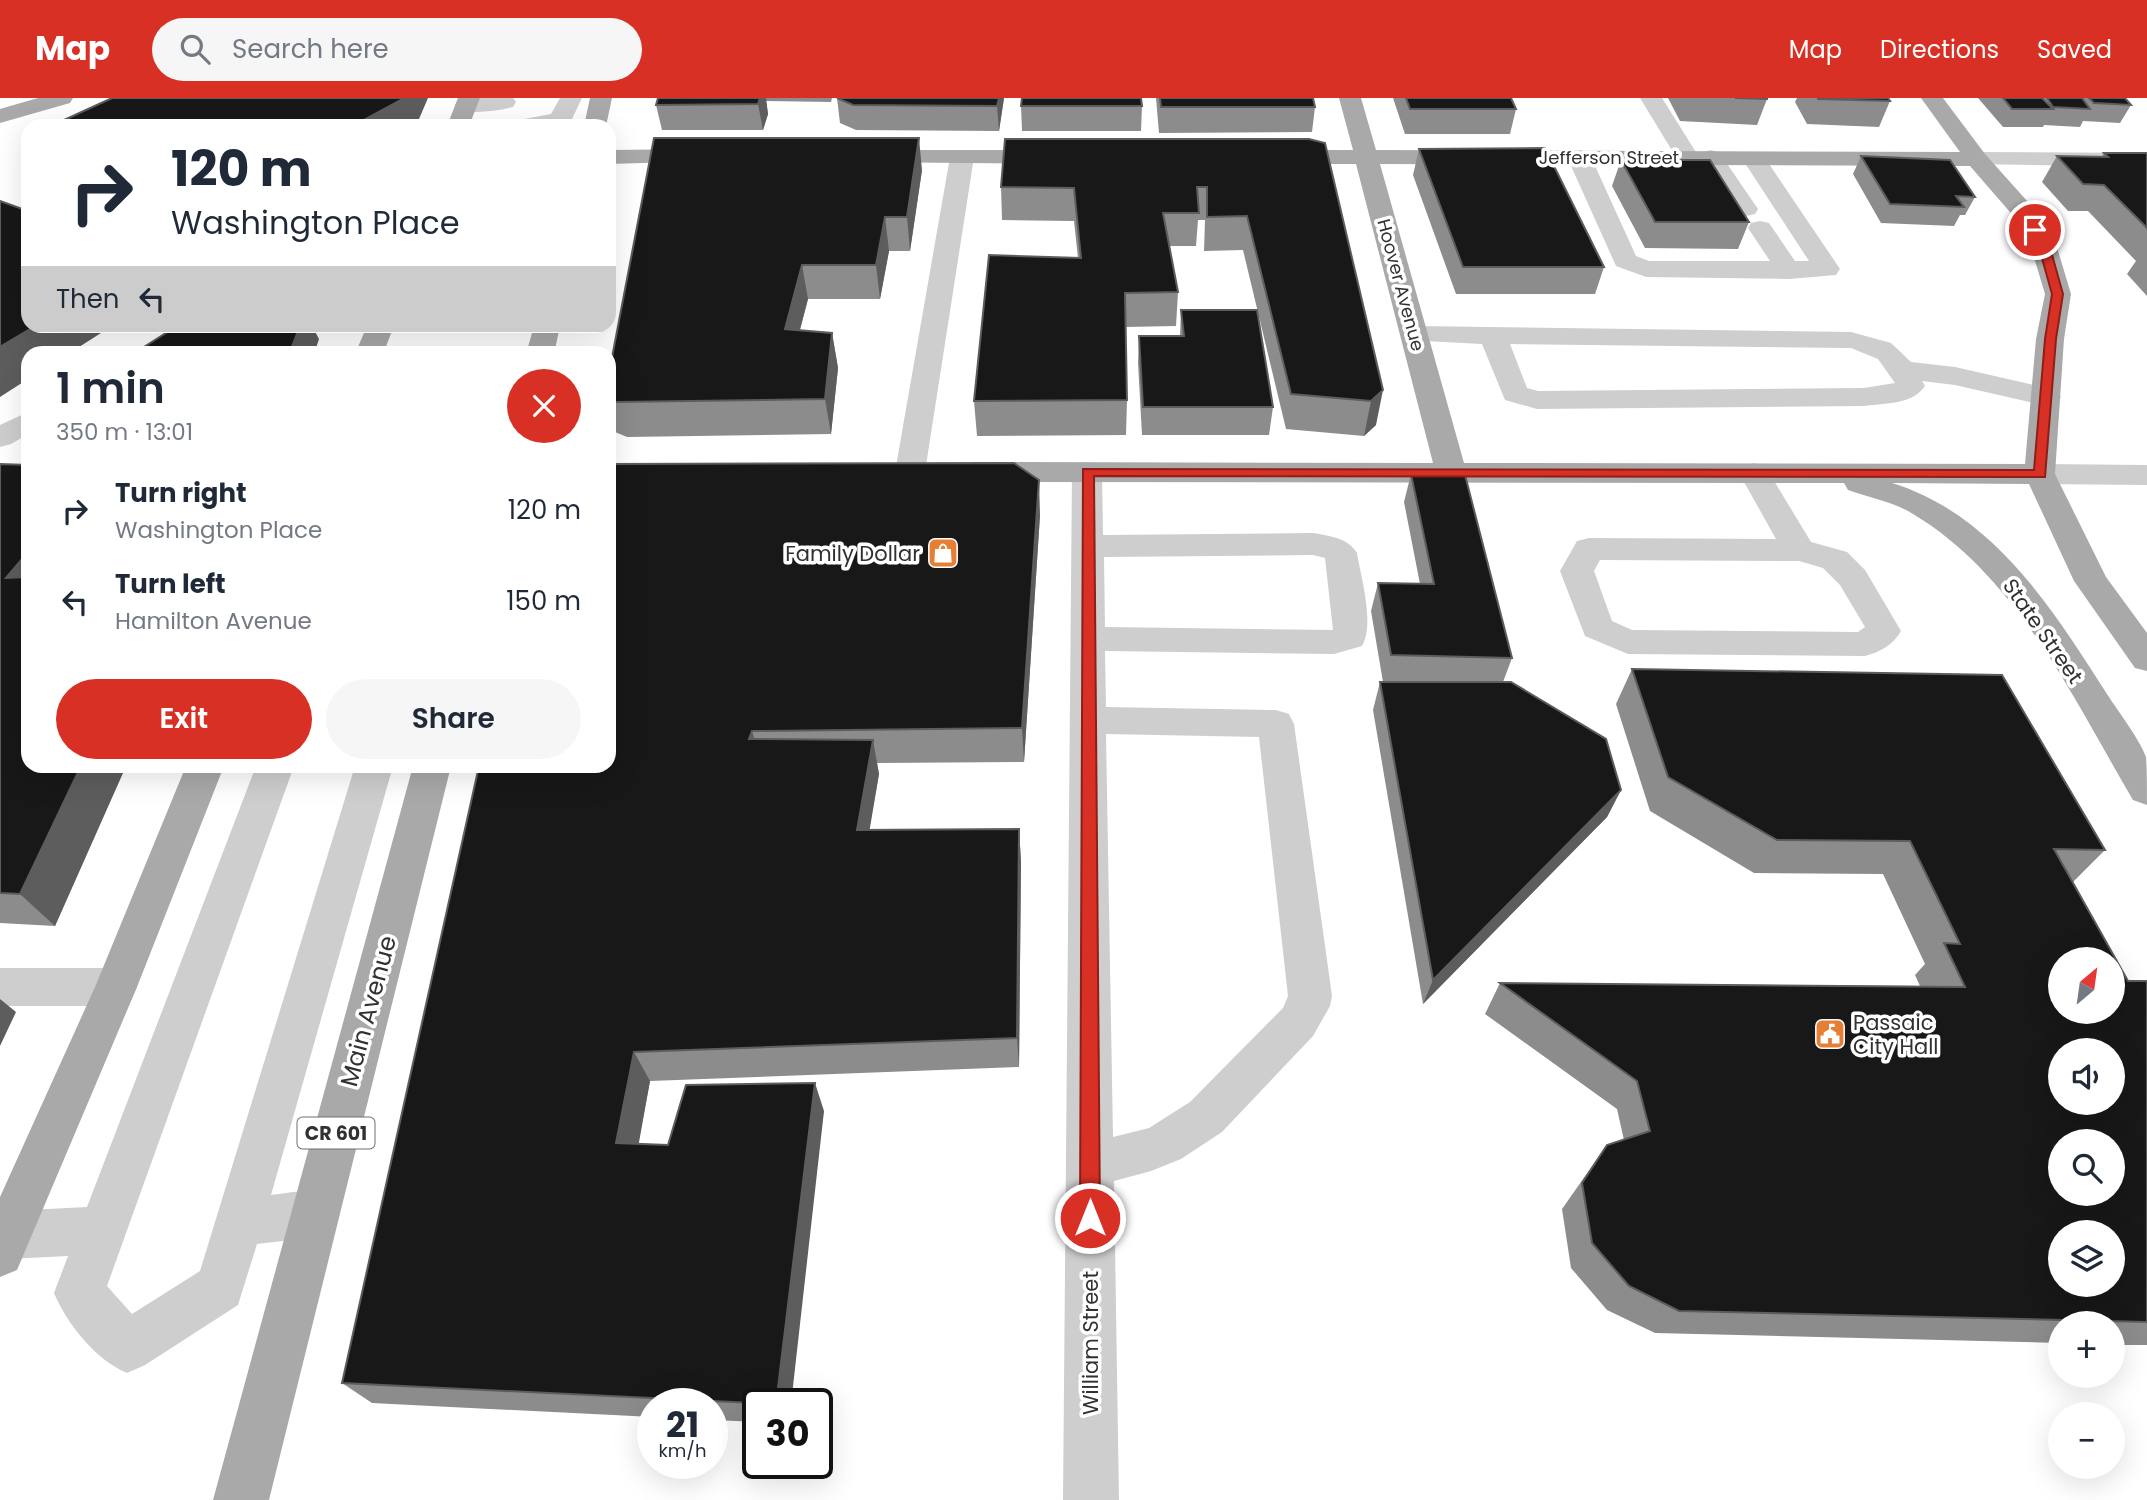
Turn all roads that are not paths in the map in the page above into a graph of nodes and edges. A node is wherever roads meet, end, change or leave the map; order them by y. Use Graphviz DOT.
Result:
graph roads {
  1 [pos="62,98"];
  2 [pos="1350,98"];
  3 [pos="1651,98"];
  4 [pos="1932,98"];
  5 [pos="601,99"];
  6 [pos="505,100"];
  7 [pos="570,100"];
  8 [pos="467,101"];
  9 [pos="0,116"];
  10 [pos="461,119"];
  11 [pos="502,119"];
  12 [pos="559,119"];
  13 [pos="597,119"];
  14 [pos="719,156"];
  15 [pos="841,156"];
  16 [pos="616,157"];
  17 [pos="962,157"];
  18 [pos="1071,157"];
  19 [pos="1248,157"];
  20 [pos="1367,157"];
  21 [pos="1687,157"];
  22 [pos="1711,157"];
  23 [pos="1579,158"];
  24 [pos="1753,158"];
  25 [pos="1978,159"];
  26 [pos="2147,160"];
  27 [pos="1789,271"];
  28 [pos="1415,334"];
  29 [pos="1493,335"];
  30 [pos="1903,370"];
  31 [pos="2047,397"];
  32 [pos="21,425"];
  33 [pos="0,438"];
  34 [pos="920,472"];
  35 [pos="1087,472"];
  36 [pos="1451,472"];
  37 [pos="1755,473"];
  38 [pos="1831,473"];
  39 [pos="2040,474"];
  40 [pos="2147,475"];
  41 [pos="1088,546"];
  42 [pos="1799,550"];
  43 [pos="1088,639"];
  44 [pos="2147,659"];
  45 [pos="1088,720"];
  46 [pos="202,773"];
  47 [pos="272,773"];
  48 [pos="372,773"];
  49 [pos="430,773"];
  50 [pos="2147,790"];
  51 [pos="0,987"];
  52 [pos="116,988"];
  53 [pos="1090,1163"];
  54 [pos="316,1213"];
  55 [pos="240,1223"];
  56 [pos="103,1230"];
  57 [pos="4,1244"];
  58 [pos="241,1500"];
  59 [pos="1091,1500"];
  1 -- 9 [label="main road"];
  2 -- 20 [label="main road, Hoover Avenue"];
  3 -- 21 [label="street"];
  4 -- 25 [label="main road"];
  5 -- 7 [label="street"];
  5 -- 13 [label="main road"];
  6 -- 8 [label="street"];
  6 -- 11 [label="street"];
  7 -- 12 [label="street"];
  8 -- 10 [label="main road"];
  14 -- 16 [label="main road"];
  15 -- 17 [label="main road"];
  17 -- 18 [label="main road"];
  17 -- 34 [label="street"];
  19 -- 20 [label="main road, Jefferson Street"];
  20 -- 23 [label="main road, Jefferson Street"];
  20 -- 28 [label="main road, Hoover Avenue"];
  21 -- 22 [label="main road, Jefferson Street"];
  21 -- 23 [label="main road, Jefferson Street"];
  22 -- 24 [label="main road, Jefferson Street"];
  22 -- 27 [label="street"];
  23 -- 27 [label="street"];
  24 -- 25 [label="main road, Jefferson Street"];
  24 -- 27 [label="street"];
  25 -- 26 [label="street, Jefferson Street"];
  25 -- 31 [label="main road"];
  28 -- 29 [label="street"];
  28 -- 36 [label="main road, Hoover Avenue"];
  29 -- 30 [label="street"];
  29 -- 30 [label="street"];
  30 -- 31 [label="street"];
  31 -- 39 [label="main road"];
  32 -- 33 [label="street"];
  34 -- 35 [label="main road"];
  35 -- 36 [label="main road"];
  35 -- 41 [label="street, William Street"];
  36 -- 37 [label="main road"];
  37 -- 38 [label="main road"];
  37 -- 42 [label="street"];
  38 -- 39 [label="main road"];
  38 -- 50 [label="main road, State Street"];
  39 -- 40 [label="street"];
  39 -- 44 [label="main road"];
  41 -- 43 [label="street, William Street"];
  41 -- 43 [label="street"];
  42 -- 42 [label="street"];
  43 -- 45 [label="street, William Street"];
  45 -- 53 [label="street, William Street"];
  45 -- 53 [label="street"];
  46 -- 52 [label="main road"];
  47 -- 56 [label="street"];
  48 -- 55 [label="street"];
  49 -- 54 [label="main road, Main Avenue / CR 601"];
  51 -- 52 [label="street"];
  52 -- 57 [label="main road"];
  53 -- 59 [label="street, William Street"];
  54 -- 55 [label="street"];
  54 -- 58 [label="main road, Main Avenue / CR 601"];
  55 -- 56 [label="street"];
  56 -- 57 [label="street"];
}
